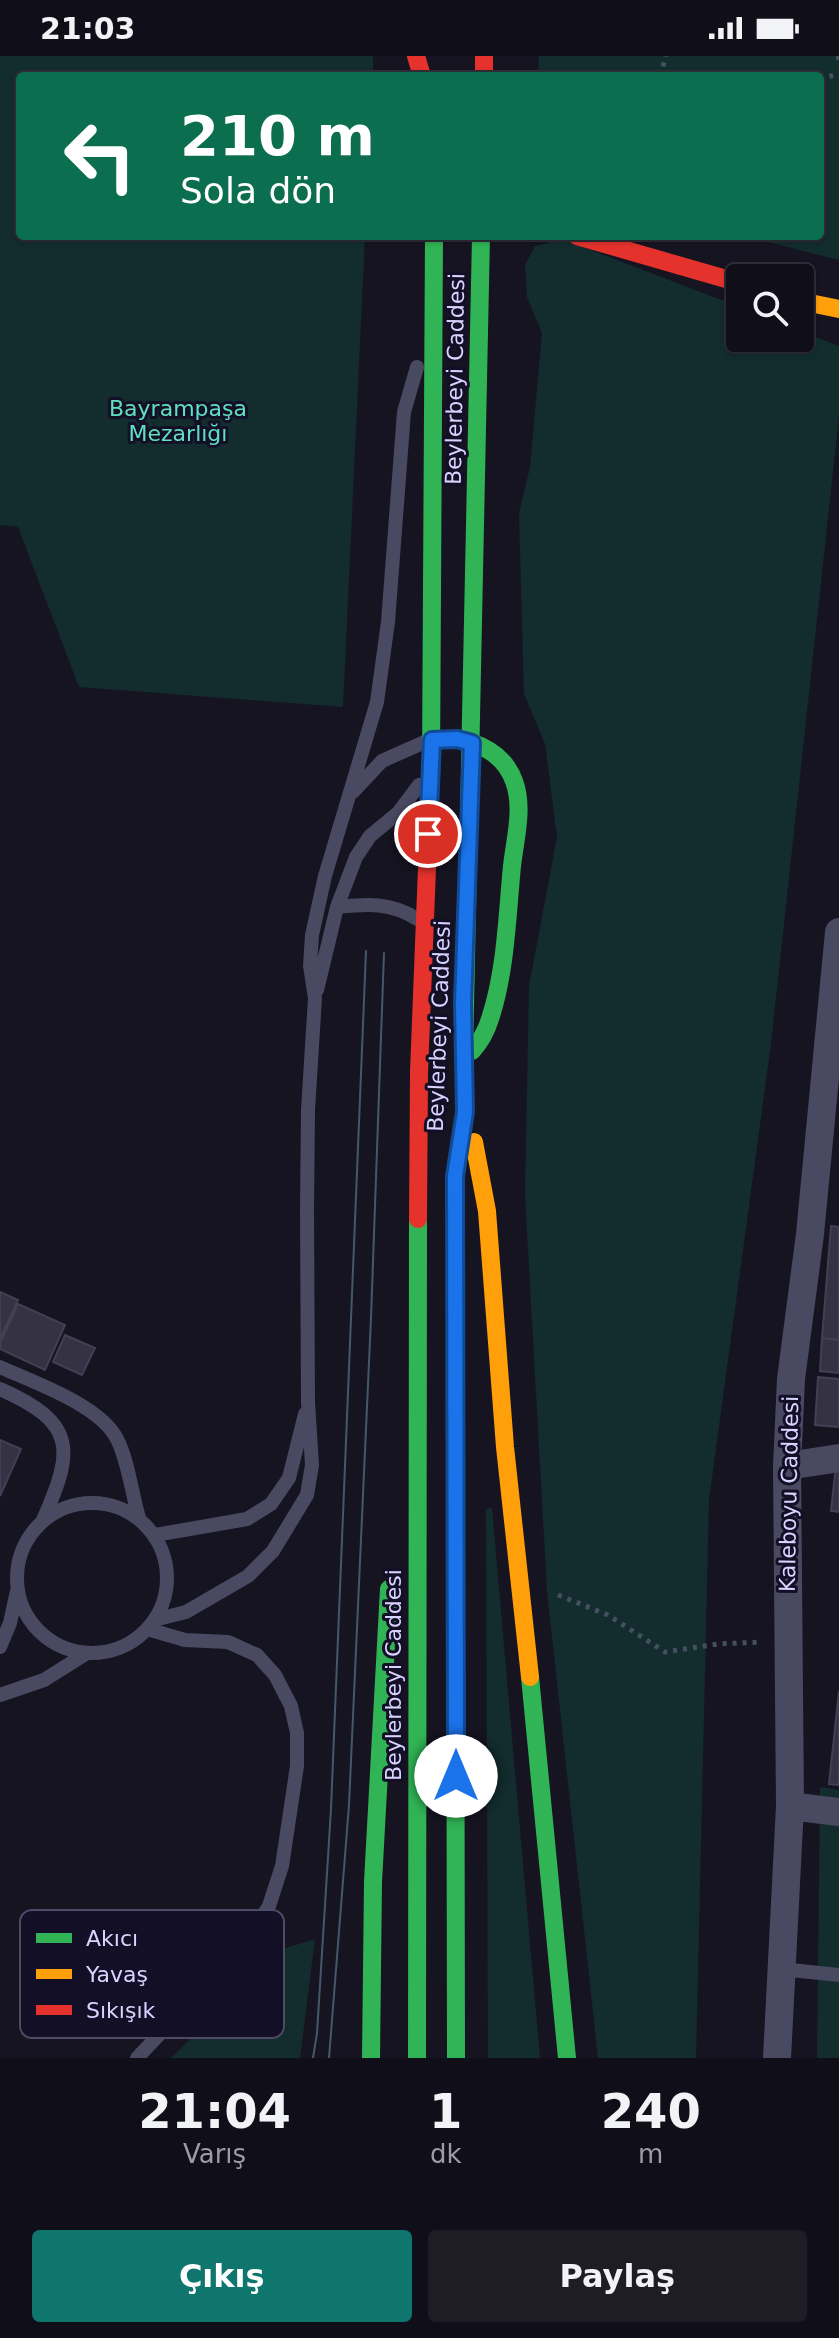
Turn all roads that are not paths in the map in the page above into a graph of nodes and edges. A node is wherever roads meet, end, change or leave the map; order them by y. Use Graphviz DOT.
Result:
graph roads {
  1 [pos="434,240"];
  2 [pos="481,240"];
  3 [pos="591,240"];
  4 [pos="726,279"];
  5 [pos="814,304"];
  6 [pos="839,309"];
  7 [pos="432,330"];
  8 [pos="432,740"];
  9 [pos="472,743"];
  10 [pos="431,774"];
  11 [pos="350,795"];
  12 [pos="337,907"];
  13 [pos="423,924"];
  14 [pos="839,932"];
  15 [pos="837,976"];
  16 [pos="315,998"];
  17 [pos="465,1059"];
  18 [pos="833,1063"];
  19 [pos="465,1112"];
  20 [pos="418,1353"];
  21 [pos="0,1367"];
  22 [pos="0,1389"];
  23 [pos="308,1402"];
  24 [pos="399,1443"];
  25 [pos="839,1458"];
  26 [pos="787,1466"];
  27 [pos="139,1518"];
  28 [pos="42,1521"];
  29 [pos="155,1535"];
  30 [pos="390,1569"];
  31 [pos="17,1591"];
  32 [pos="150,1624"];
  33 [pos="0,1647"];
  34 [pos="87,1653"];
  35 [pos="0,1695"];
  36 [pos="790,1806"];
  37 [pos="839,1812"];
  38 [pos="266,1910"];
  39 [pos="781,1969"];
  40 [pos="839,1975"];
  41 [pos="156,2038"];
  42 [pos="137,2058"];
  43 [pos="371,2058"];
  44 [pos="417,2058"];
  45 [pos="456,2058"];
  46 [pos="567,2058"];
  47 [pos="777,2058"];
  1 -- 7 [label="main road, Beylerbeyi Caddesi"];
  2 -- 9 [label="main road, Beylerbeyi Caddesi"];
  3 -- 4 [label="main road"];
  5 -- 6 [label="main road"];
  7 -- 8 [label="main road, Beylerbeyi Caddesi"];
  7 -- 11 [label="lane"];
  8 -- 9 [label="main road"];
  8 -- 10 [label="main road, Beylerbeyi Caddesi"];
  8 -- 11 [label="lane"];
  9 -- 10 [label="main road"];
  9 -- 17 [label="main road, Beylerbeyi Caddesi"];
  9 -- 17 [label="main road"];
  10 -- 12 [label="lane"];
  10 -- 13 [label="main road, Beylerbeyi Caddesi"];
  11 -- 16 [label="lane"];
  12 -- 13 [label="lane"];
  12 -- 16 [label="lane"];
  13 -- 20 [label="main road, Beylerbeyi Caddesi"];
  14 -- 15 [label="street, Kaleboyu Caddesi"];
  15 -- 18 [label="street, Kaleboyu Caddesi"];
  16 -- 23 [label="lane"];
  17 -- 19 [label="main road, Beylerbeyi Caddesi"];
  18 -- 26 [label="street, Kaleboyu Caddesi"];
  19 -- 45 [label="main road, Beylerbeyi Caddesi"];
  19 -- 46 [label="main road"];
  20 -- 24 [label="main road"];
  20 -- 44 [label="main road, Beylerbeyi Caddesi"];
  21 -- 27 [label="lane"];
  22 -- 28 [label="lane"];
  23 -- 29 [label="lane"];
  23 -- 32 [label="lane"];
  25 -- 26 [label="street"];
  26 -- 36 [label="street, Kaleboyu Caddesi"];
  27 -- 28 [label="lane"];
  27 -- 29 [label="lane"];
  28 -- 31 [label="lane"];
  29 -- 32 [label="lane"];
  30 -- 43 [label="main road"];
  31 -- 33 [label="lane"];
  31 -- 34 [label="lane"];
  32 -- 34 [label="lane"];
  32 -- 38 [label="lane"];
  34 -- 35 [label="lane"];
  36 -- 37 [label="street"];
  36 -- 39 [label="street, Kaleboyu Caddesi"];
  39 -- 40 [label="lane"];
  39 -- 47 [label="street, Kaleboyu Caddesi"];
  41 -- 42 [label="lane"];
}
